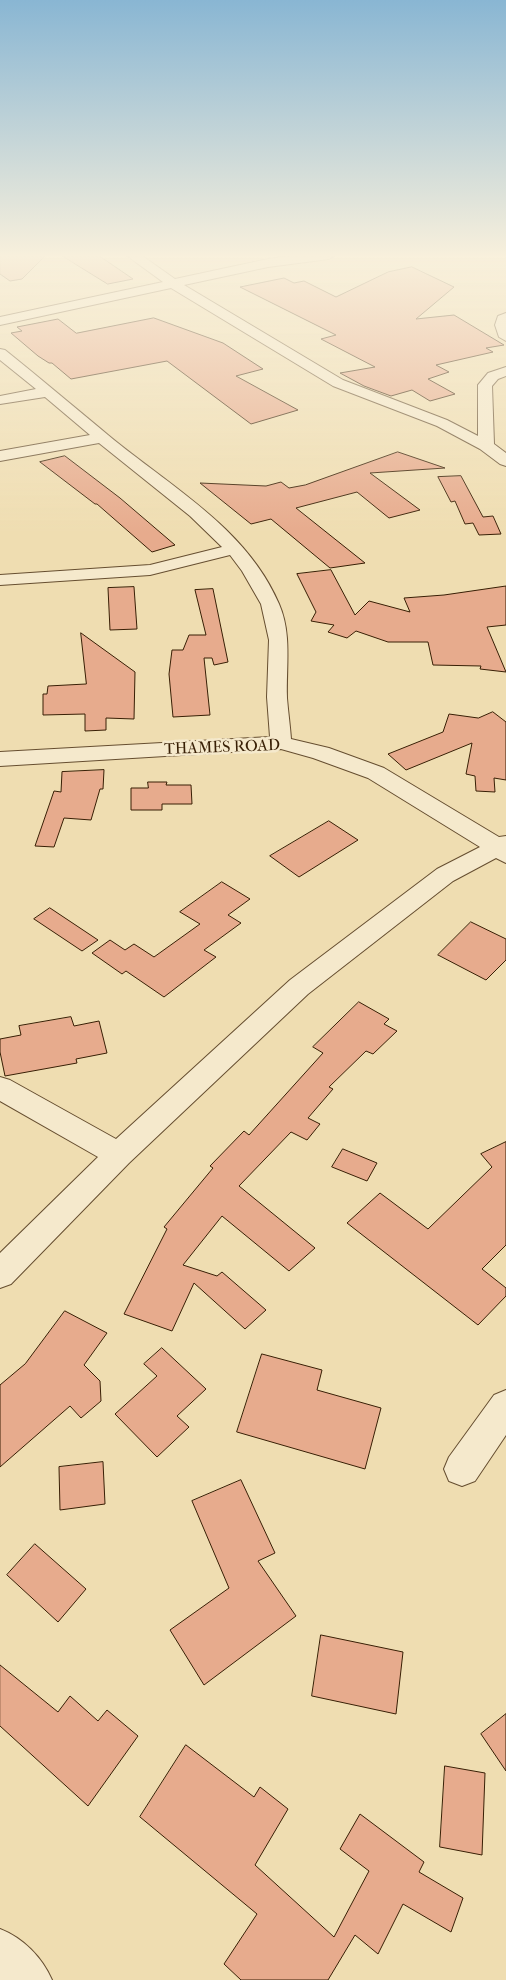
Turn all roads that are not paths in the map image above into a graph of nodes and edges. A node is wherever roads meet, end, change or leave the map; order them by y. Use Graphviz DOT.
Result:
graph roads {
  1 [pos="279,347"];
  2 [pos="0,353"];
  3 [pos="506,371"];
  4 [pos="47,392"];
  5 [pos="0,400"];
  6 [pos="102,438"];
  7 [pos="486,446"];
  8 [pos="0,456"];
  9 [pos="506,461"];
  10 [pos="234,549"];
  11 [pos="0,580"];
  12 [pos="281,743"];
  13 [pos="0,759"];
  14 [pos="503,849"];
  15 [pos="0,1088"];
  16 [pos="119,1155"];
  17 [pos="0,1274"];
  18 [pos="506,1406"];
  19 [pos="462,1469"];
  20 [pos="0,1951"];
  21 [pos="29,1980"];
  1 -- 7 [label="street"];
  2 -- 4 [label="street"];
  3 -- 7 [label="street"];
  4 -- 5 [label="street"];
  4 -- 6 [label="street"];
  6 -- 8 [label="street"];
  6 -- 10 [label="street"];
  7 -- 9 [label="street"];
  10 -- 11 [label="street"];
  10 -- 12 [label="street"];
  12 -- 13 [label="street, THAMES ROAD"];
  12 -- 14 [label="street, THAMES ROAD"];
  14 -- 16 [label="street"];
  15 -- 16 [label="street"];
  16 -- 17 [label="street"];
  18 -- 19 [label="street"];
  20 -- 21 [label="street"];
}
